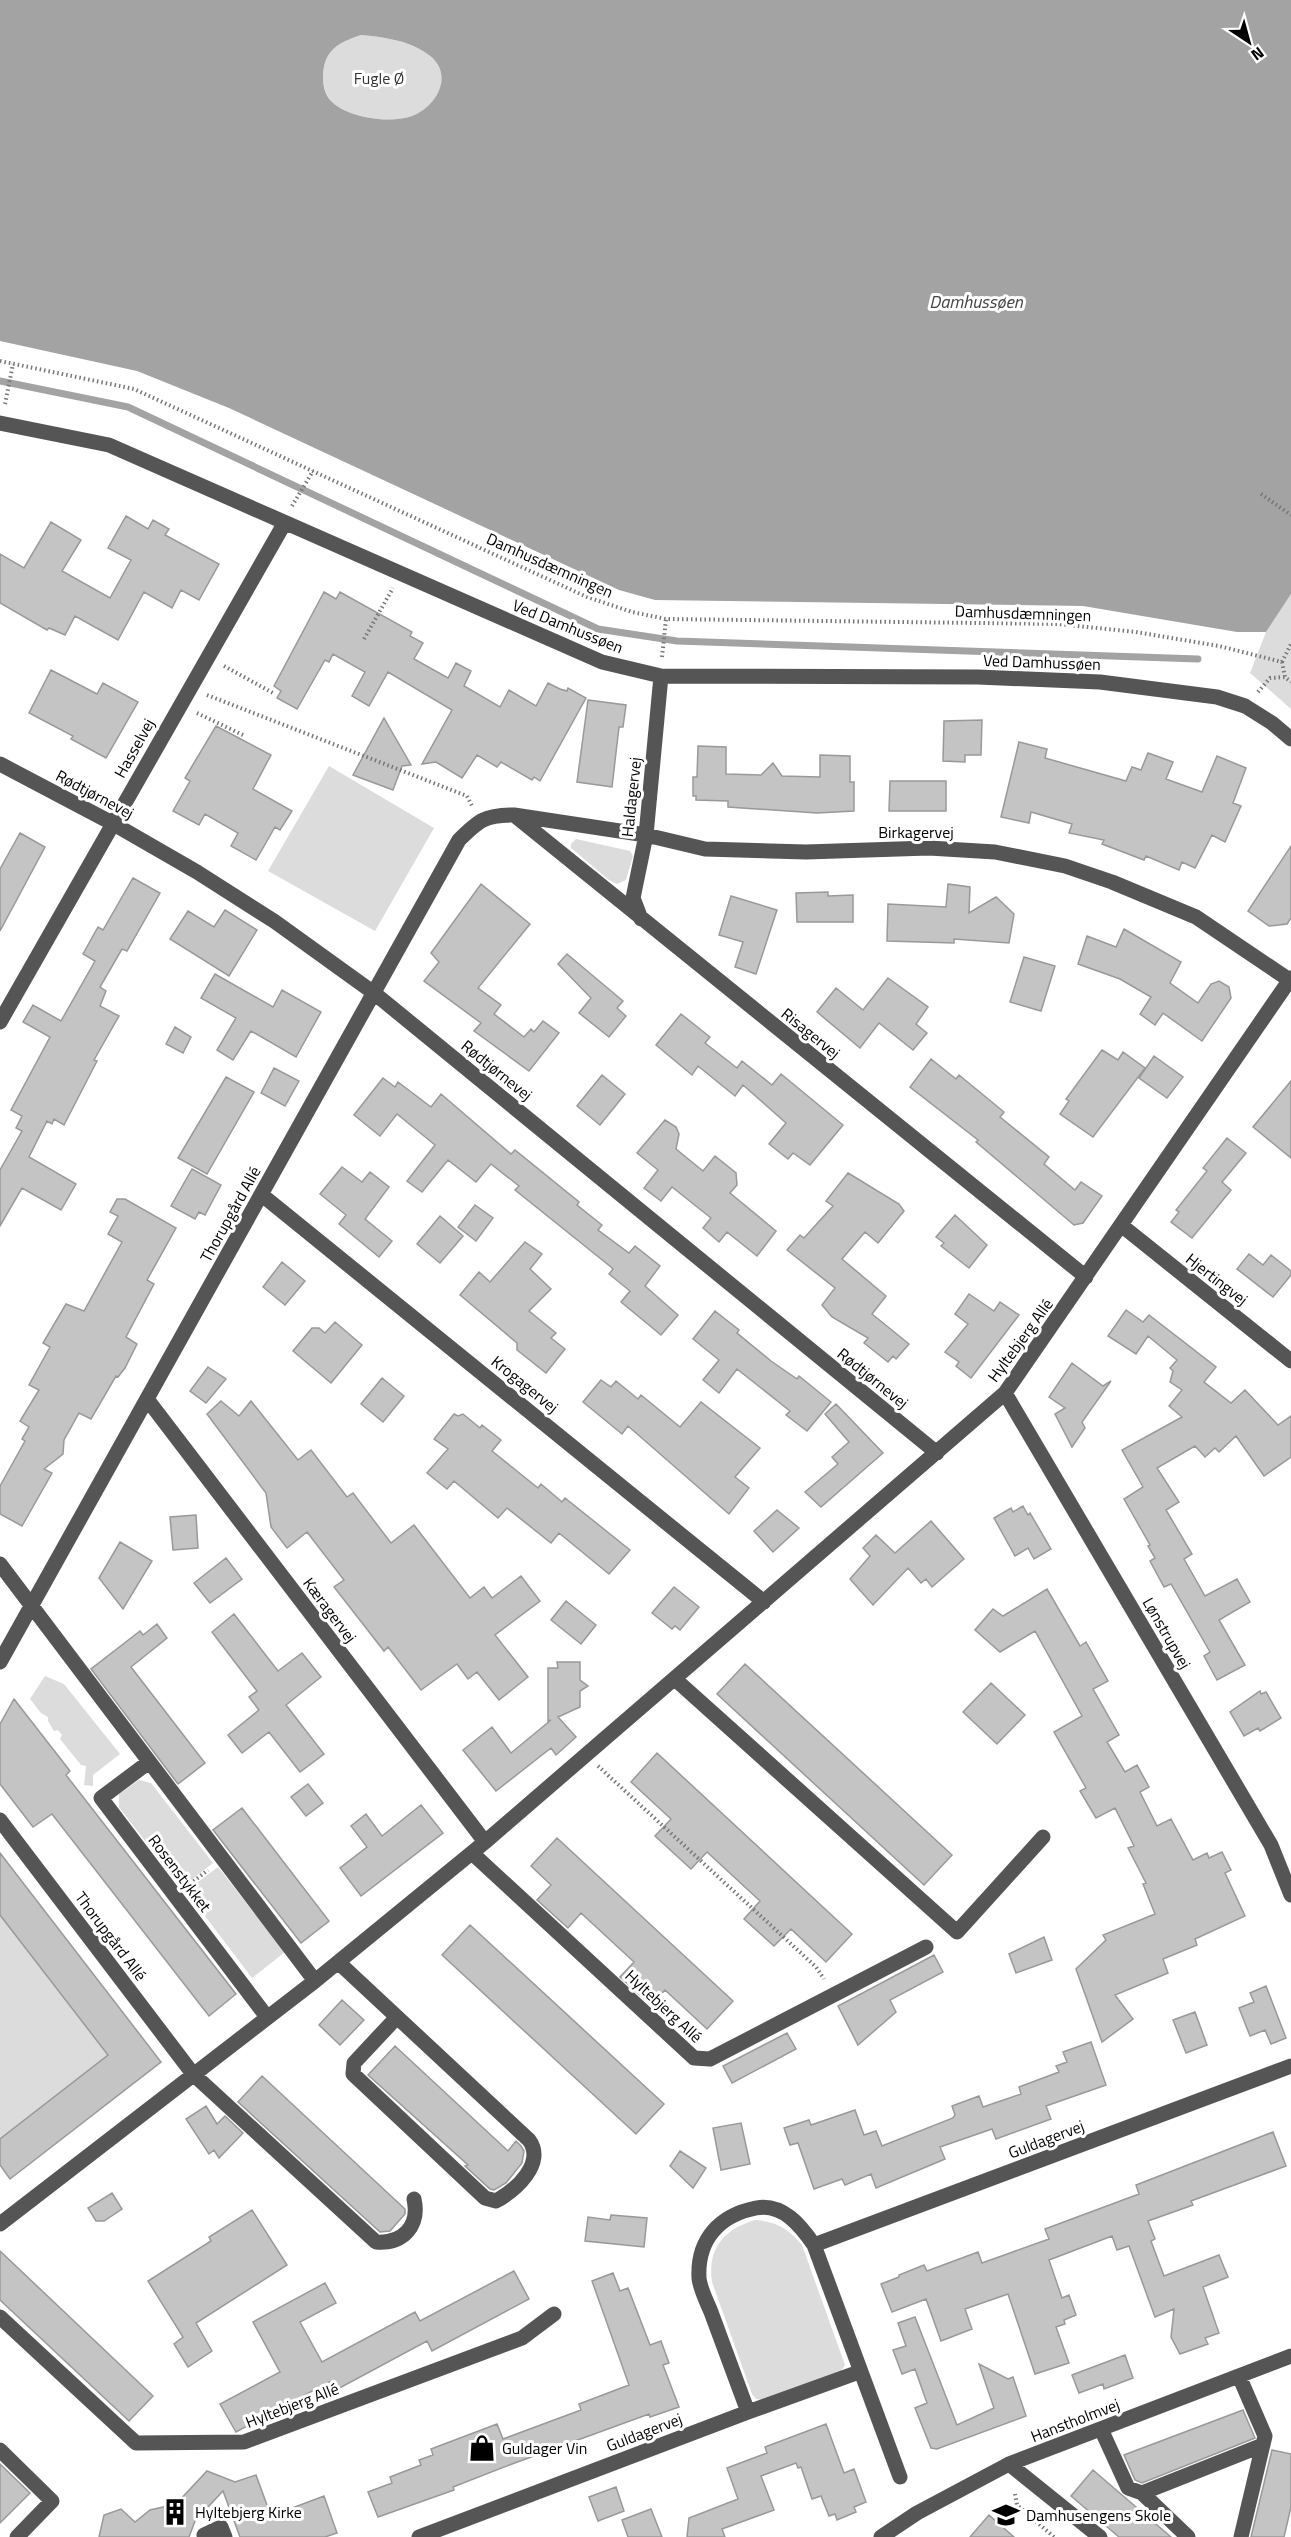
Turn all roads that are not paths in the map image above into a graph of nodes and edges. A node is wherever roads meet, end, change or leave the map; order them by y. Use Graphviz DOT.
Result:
graph roads {
  1 [pos="0,423"];
  2 [pos="284,524"];
  3 [pos="661,676"];
  4 [pos="1291,740"];
  5 [pos="0,764"];
  6 [pos="514,815"];
  7 [pos="112,823"];
  8 [pos="646,835"];
  9 [pos="641,919"];
  10 [pos="1291,980"];
  11 [pos="374,993"];
  12 [pos="0,1022"];
  13 [pos="262,1195"];
  14 [pos="1121,1225"];
  15 [pos="1086,1277"];
  16 [pos="1291,1361"];
  17 [pos="1005,1393"];
  18 [pos="147,1399"];
  19 [pos="937,1453"];
  20 [pos="0,1564"];
  21 [pos="764,1602"];
  22 [pos="31,1606"];
  23 [pos="0,1662"];
  24 [pos="676,1680"];
  25 [pos="149,1762"];
  26 [pos="0,1820"];
  27 [pos="1043,1837"];
  28 [pos="485,1842"];
  29 [pos="472,1853"];
  30 [pos="1291,1895"];
  31 [pos="926,1947"];
  32 [pos="338,1962"];
  33 [pos="315,1981"];
  34 [pos="267,2017"];
  35 [pos="397,2017"];
  36 [pos="1291,2066"];
  37 [pos="193,2074"];
  38 [pos="414,2199"];
  39 [pos="0,2224"];
  40 [pos="813,2245"];
  41 [pos="554,2314"];
  42 [pos="0,2317"];
  43 [pos="1291,2356"];
  44 [pos="860,2372"];
  45 [pos="1239,2376"];
  46 [pos="748,2412"];
  47 [pos="1101,2429"];
  48 [pos="1263,2445"];
  49 [pos="0,2450"];
  50 [pos="1009,2464"];
  51 [pos="900,2477"];
  52 [pos="1142,2493"];
  53 [pos="204,2535"];
  54 [pos="17,2537"];
  55 [pos="225,2537"];
  56 [pos="419,2537"];
  57 [pos="881,2537"];
  58 [pos="1100,2537"];
  59 [pos="1188,2537"];
  60 [pos="1241,2537"];
  1 -- 2 [label="street, Ved Damhussøen"];
  2 -- 3 [label="street, Ved Damhussøen"];
  2 -- 7 [label="street, Hasselvej"];
  3 -- 4 [label="street, Ved Damhussøen"];
  3 -- 8 [label="street, Haldagervej"];
  5 -- 7 [label="street, Rødtjørnevej"];
  6 -- 8 [label="street, Birkagervej"];
  6 -- 9 [label="street, Risagervej"];
  6 -- 11 [label="street, Thorupgård Allé"];
  7 -- 11 [label="street, Rødtjørnevej"];
  7 -- 12 [label="street, Hasselvej"];
  8 -- 9 [label="street, Haldagervej"];
  8 -- 10 [label="street, Birkagervej"];
  9 -- 15 [label="street, Risagervej"];
  10 -- 14 [label="street, Hyltebjerg Allé"];
  11 -- 13 [label="street, Thorupgård Allé"];
  11 -- 19 [label="street, Rødtjørnevej"];
  13 -- 18 [label="street, Thorupgård Allé"];
  13 -- 21 [label="street, Krogagervej"];
  14 -- 15 [label="street, Hyltebjerg Allé"];
  14 -- 16 [label="street, Hjertingvej"];
  15 -- 17 [label="street, Hyltebjerg Allé"];
  17 -- 19 [label="street, Hyltebjerg Allé"];
  17 -- 30 [label="street, Lønstrupvej"];
  18 -- 22 [label="street, Thorupgård Allé"];
  18 -- 28 [label="street, Kæragervej"];
  19 -- 21 [label="street, Hyltebjerg Allé"];
  20 -- 22 [label="street"];
  21 -- 24 [label="street, Hyltebjerg Allé"];
  22 -- 23 [label="street, Thorupgård Allé"];
  22 -- 25 [label="street"];
  24 -- 27 [label="street"];
  24 -- 28 [label="street, Hyltebjerg Allé"];
  25 -- 33 [label="street"];
  25 -- 34 [label="street, Rosenstykket"];
  26 -- 37 [label="street, Thorupgård Allé"];
  28 -- 29 [label="street, Hyltebjerg Allé"];
  29 -- 31 [label="street, Hyltebjerg Allé"];
  29 -- 32 [label="street, Hyltebjerg Allé"];
  32 -- 33 [label="street, Hyltebjerg Allé"];
  32 -- 35 [label="street"];
  33 -- 34 [label="street, Hyltebjerg Allé"];
  34 -- 37 [label="street, Hyltebjerg Allé"];
  35 -- 35 [label="street"];
  36 -- 40 [label="street, Guldagervej"];
  37 -- 38 [label="street"];
  37 -- 39 [label="street, Hyltebjerg Allé"];
  40 -- 44 [label="street"];
  40 -- 46 [label="street"];
  41 -- 42 [label="street, Hyltebjerg Allé"];
  43 -- 45 [label="street, Hanstholmvej"];
  44 -- 46 [label="street, Guldagervej"];
  44 -- 51 [label="street"];
  45 -- 47 [label="street, Hanstholmvej"];
  45 -- 48 [label="street"];
  46 -- 56 [label="street, Guldagervej"];
  47 -- 50 [label="street, Hanstholmvej"];
  47 -- 52 [label="street"];
  48 -- 52 [label="street"];
  48 -- 60 [label="street"];
  49 -- 54 [label="street"];
  50 -- 57 [label="street, Hanstholmvej"];
  50 -- 58 [label="street"];
  52 -- 59 [label="street"];
  53 -- 55 [label="street"];
}
